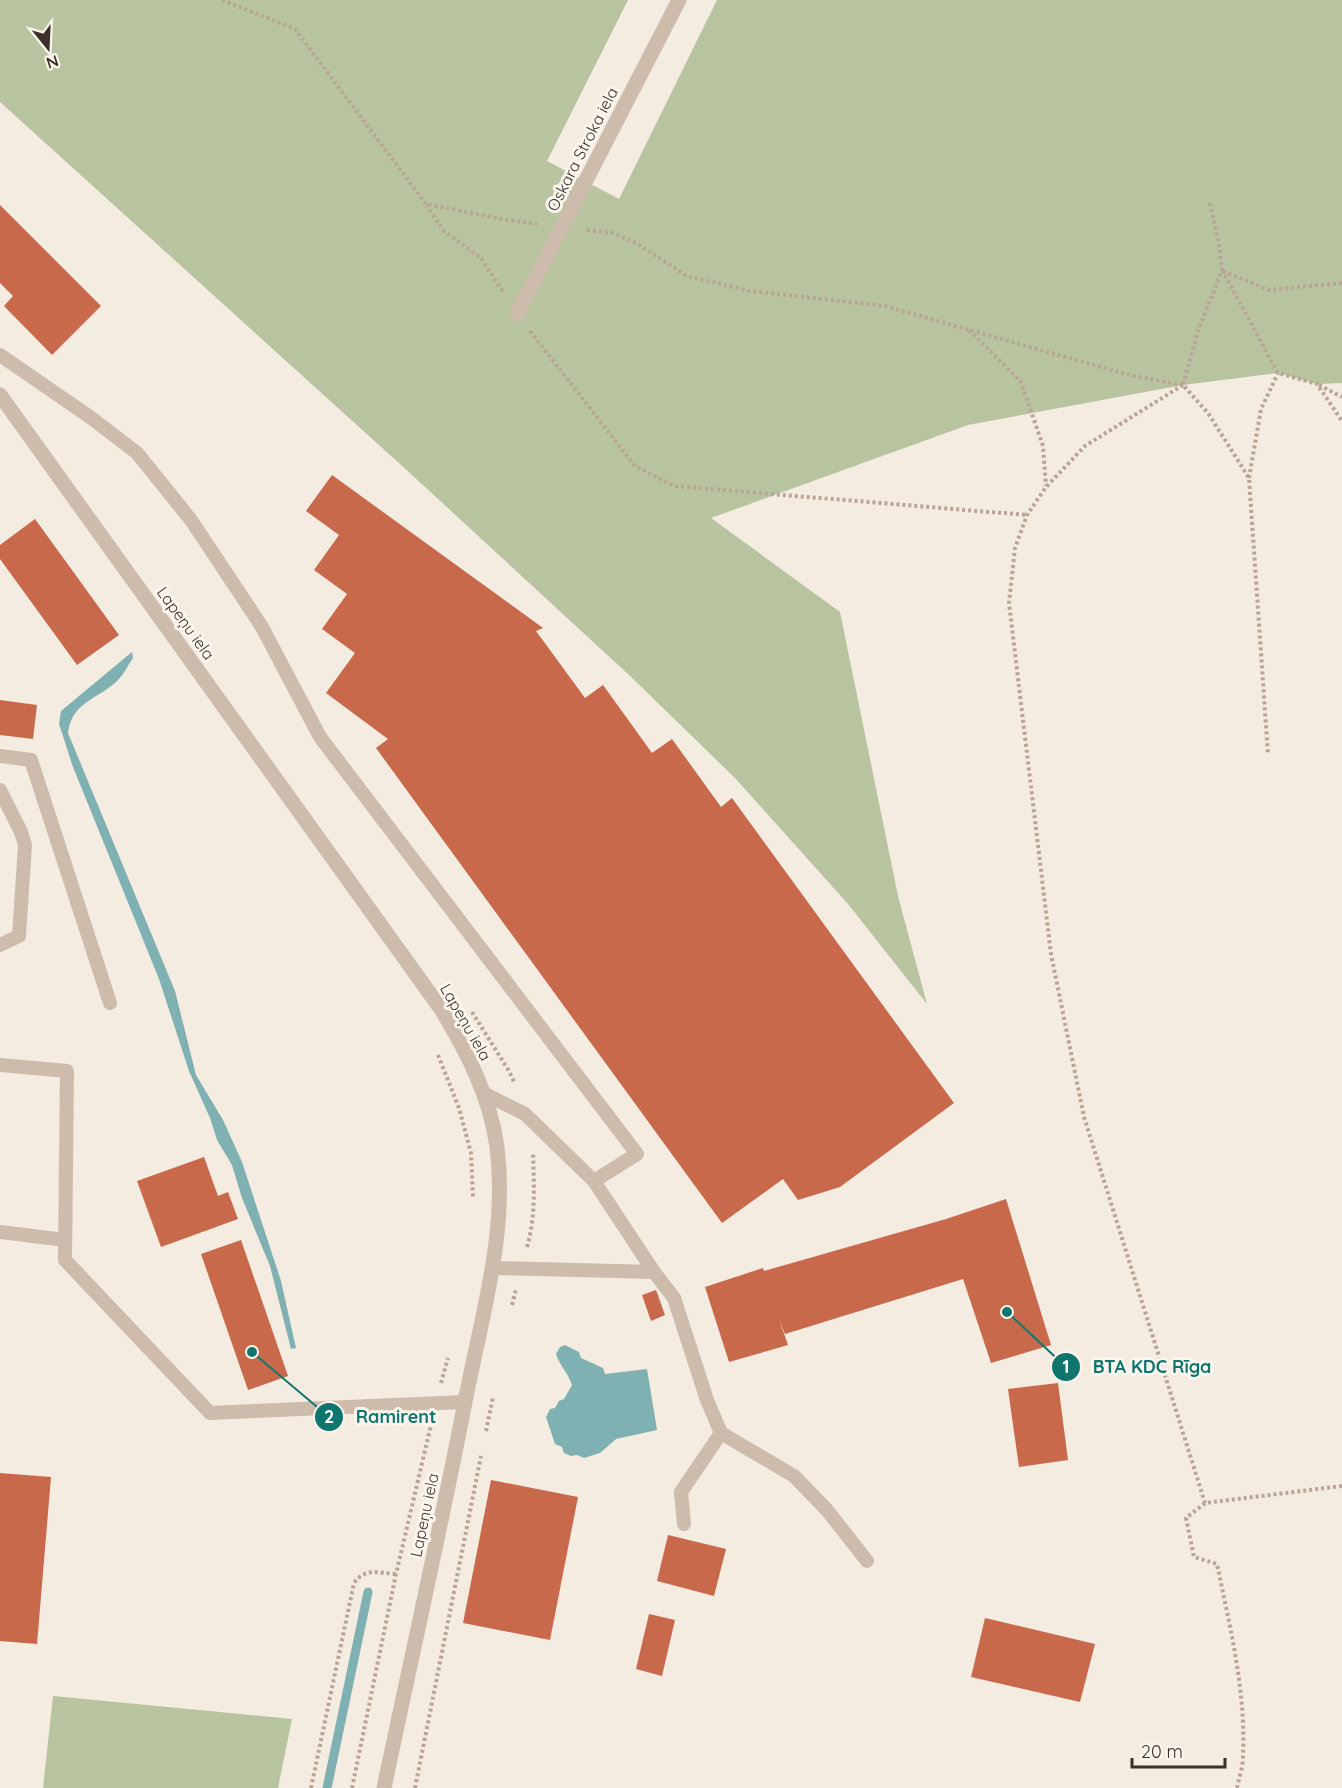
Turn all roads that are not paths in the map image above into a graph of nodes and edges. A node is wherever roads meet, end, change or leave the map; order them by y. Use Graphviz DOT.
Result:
graph roads {
  1 [pos="679,0"];
  2 [pos="517,314"];
  3 [pos="0,355"];
  4 [pos="0,395"];
  5 [pos="0,756"];
  6 [pos="0,790"];
  7 [pos="0,945"];
  8 [pos="110,1003"];
  9 [pos="0,1065"];
  10 [pos="485,1094"];
  11 [pos="594,1181"];
  12 [pos="0,1232"];
  13 [pos="65,1240"];
  14 [pos="493,1268"];
  15 [pos="654,1272"];
  16 [pos="465,1402"];
  17 [pos="721,1433"];
  18 [pos="684,1524"];
  19 [pos="867,1561"];
  20 [pos="384,1788"];
  1 -- 2 [label="street, Oskara Stroka iela"];
  3 -- 11 [label="lane"];
  4 -- 10 [label="street, Lapeņu iela"];
  5 -- 8 [label="lane"];
  6 -- 7 [label="lane"];
  9 -- 13 [label="lane"];
  10 -- 11 [label="lane"];
  10 -- 14 [label="street, Lapeņu iela"];
  11 -- 15 [label="lane"];
  12 -- 13 [label="lane"];
  13 -- 16 [label="lane"];
  14 -- 15 [label="lane"];
  14 -- 16 [label="street, Lapeņu iela"];
  15 -- 17 [label="lane"];
  16 -- 20 [label="street, Lapeņu iela"];
  17 -- 18 [label="lane"];
  17 -- 19 [label="lane"];
}
